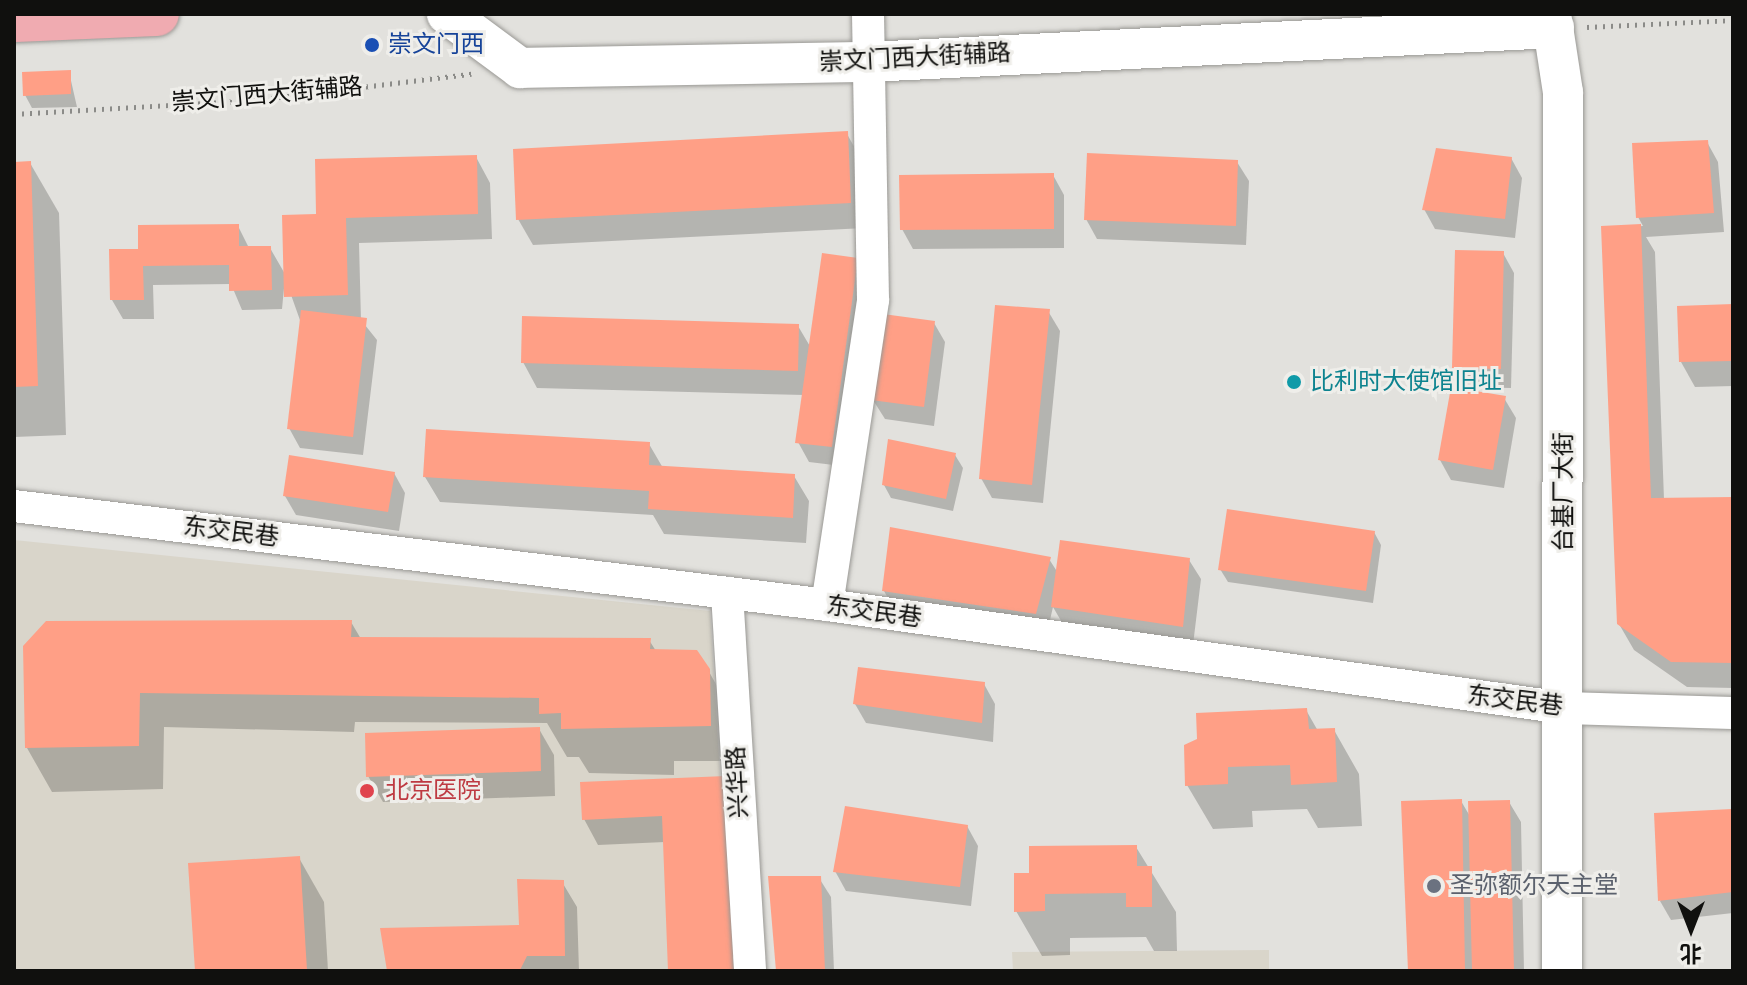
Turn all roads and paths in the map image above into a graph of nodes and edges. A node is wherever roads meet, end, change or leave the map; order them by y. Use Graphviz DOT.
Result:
graph roads {
  1 [pos="157,14"];
  2 [pos="447,14"];
  3 [pos="868,14"];
  4 [pos="1266,14"];
  5 [pos="14,20"];
  6 [pos="1733,20"];
  7 [pos="1552,21"];
  8 [pos="1310,42"];
  9 [pos="869,62"];
  10 [pos="520,68"];
  11 [pos="14,114"];
  12 [pos="14,506"];
  13 [pos="727,593"];
  14 [pos="827,605"];
  15 [pos="1565,708"];
  16 [pos="1733,713"];
  17 [pos="750,971"];
  18 [pos="1562,971"];
  1 -- 5 [label="main road"];
  2 -- 10 [label="street"];
  3 -- 9 [label="street"];
  4 -- 8 [label="street"];
  6 -- 7 [label="path"];
  7 -- 8 [label="street, 崇文门西大街辅路"];
  7 -- 15 [label="street, 台基厂大街"];
  8 -- 9 [label="street, 崇文门西大街辅路"];
  9 -- 10 [label="street, 崇文门西大街辅路"];
  9 -- 14 [label="street"];
  10 -- 11 [label="path, 崇文门西大街辅路"];
  12 -- 13 [label="street, 东交民巷"];
  13 -- 14 [label="street, 东交民巷"];
  13 -- 17 [label="street, 兴华路"];
  14 -- 15 [label="street, 东交民巷"];
  15 -- 16 [label="street, 东交民巷"];
  15 -- 18 [label="street, 台基厂大街"];
}
